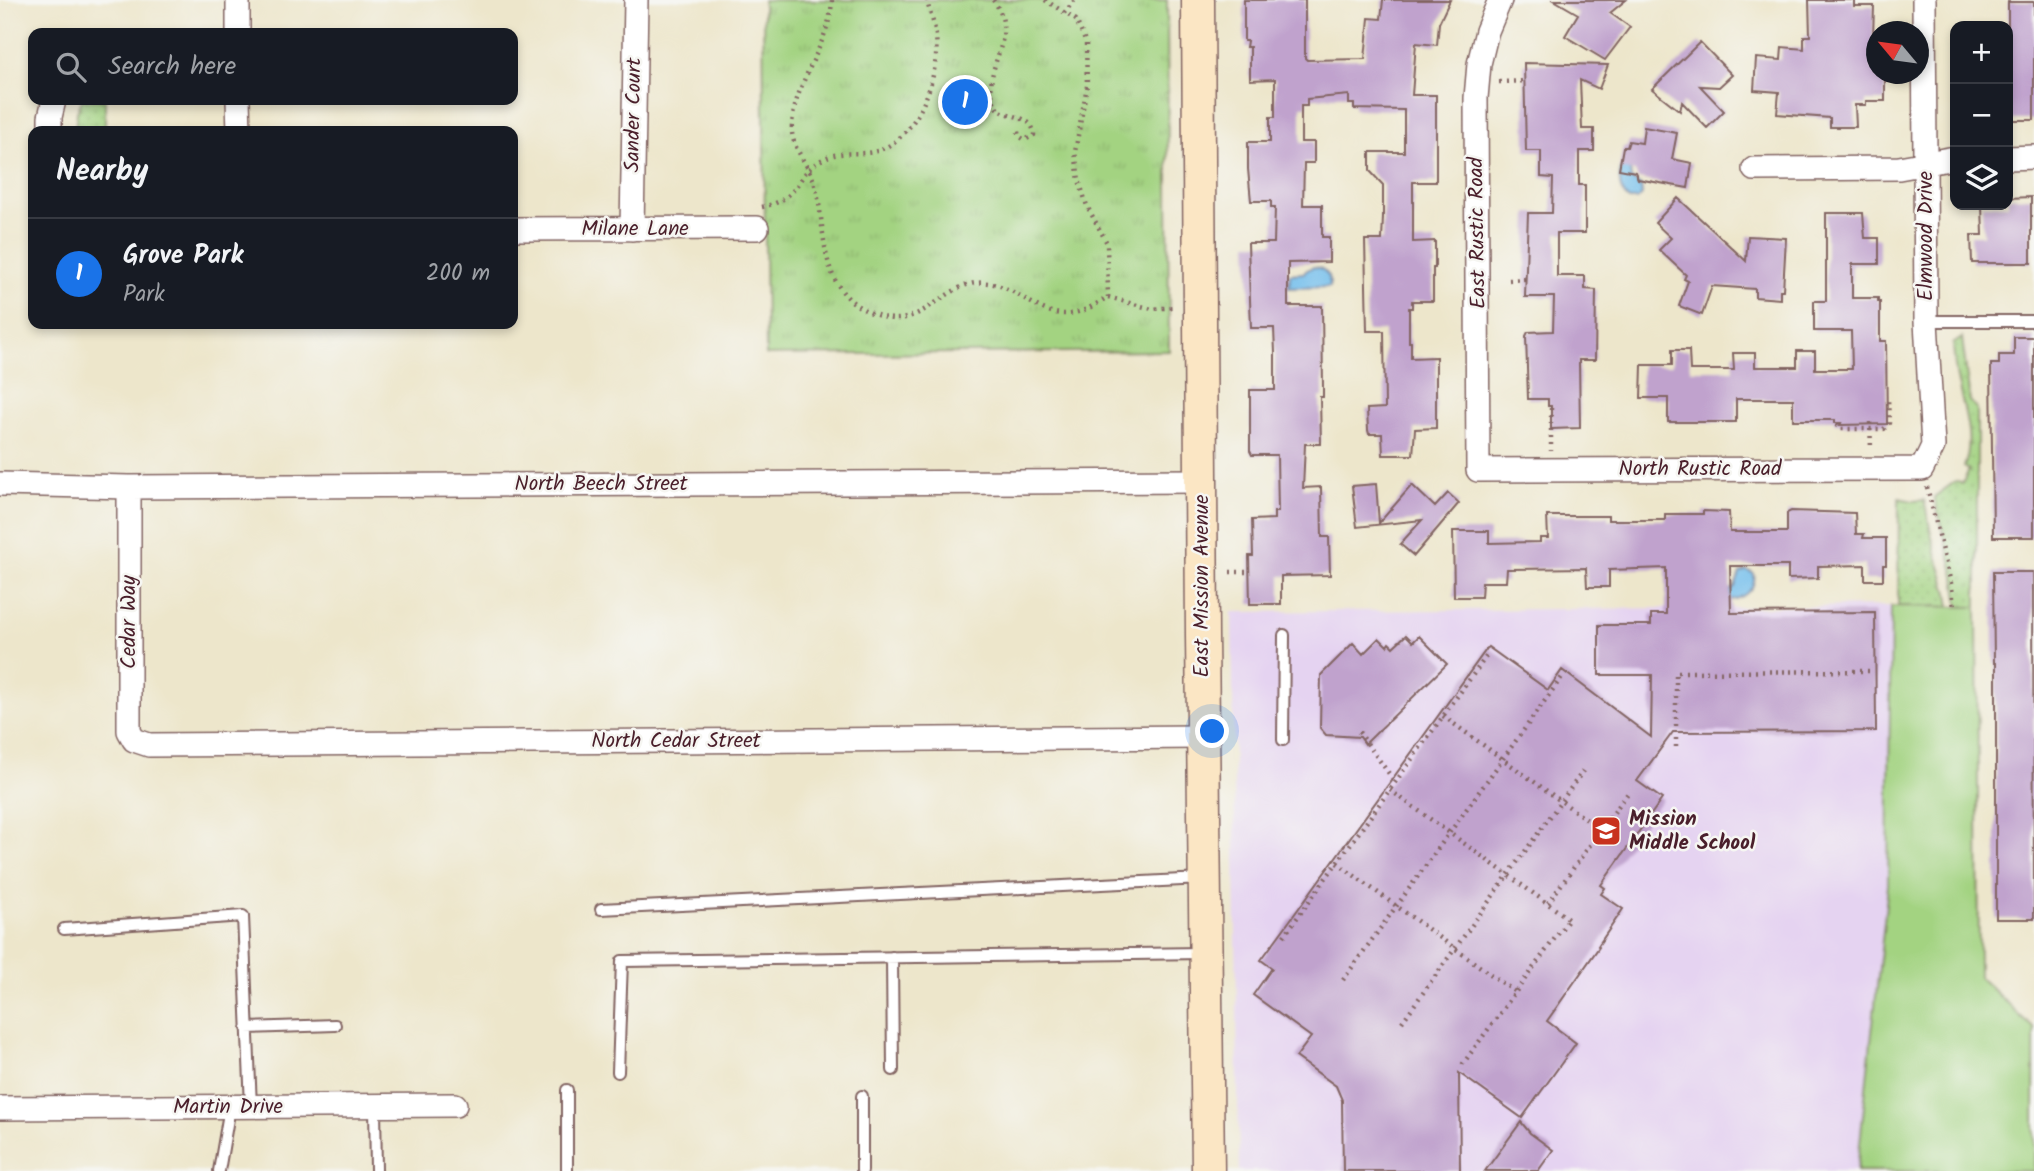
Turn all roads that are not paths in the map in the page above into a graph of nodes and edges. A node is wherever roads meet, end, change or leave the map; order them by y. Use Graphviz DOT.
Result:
graph roads {
  1 [pos="238,0"];
  2 [pos="636,0"];
  3 [pos="1198,0"];
  4 [pos="1500,0"];
  5 [pos="1924,0"];
  6 [pos="238,28"];
  7 [pos="53,105"];
  8 [pos="239,105"];
  9 [pos="50,126"];
  10 [pos="239,126"];
  11 [pos="2034,157"];
  12 [pos="2013,158"];
  13 [pos="1950,159"];
  14 [pos="1926,163"];
  15 [pos="1754,169"];
  16 [pos="756,218"];
  17 [pos="518,229"];
  18 [pos="632,229"];
  19 [pos="1926,321"];
  20 [pos="2034,321"];
  21 [pos="1922,469"];
  22 [pos="1478,470"];
  23 [pos="1202,481"];
  24 [pos="0,484"];
  25 [pos="129,486"];
  26 [pos="1283,635"];
  27 [pos="1203,737"];
  28 [pos="1283,740"];
  29 [pos="149,745"];
  30 [pos="1205,879"];
  31 [pos="601,909"];
  32 [pos="64,929"];
  33 [pos="1206,953"];
  34 [pos="891,957"];
  35 [pos="335,1025"];
  36 [pos="247,1028"];
  37 [pos="893,1070"];
  38 [pos="618,1072"];
  39 [pos="567,1090"];
  40 [pos="862,1096"];
  41 [pos="455,1105"];
  42 [pos="376,1106"];
  43 [pos="240,1107"];
  44 [pos="0,1108"];
  45 [pos="219,1171"];
  46 [pos="376,1171"];
  47 [pos="567,1171"];
  48 [pos="862,1171"];
  49 [pos="1208,1171"];
  1 -- 6 [label="street"];
  2 -- 18 [label="street, Sander Court"];
  3 -- 23 [label="main road, East Mission Avenue"];
  4 -- 22 [label="street, East Rustic Road"];
  5 -- 14 [label="street, Elmwood Drive"];
  7 -- 9 [label="street"];
  8 -- 10 [label="street"];
  11 -- 12 [label="street"];
  13 -- 14 [label="street"];
  14 -- 15 [label="street"];
  14 -- 19 [label="street, Elmwood Drive"];
  16 -- 18 [label="street, Milane Lane"];
  17 -- 18 [label="street, Milane Lane"];
  19 -- 20 [label="lane"];
  19 -- 21 [label="street, Elmwood Drive"];
  21 -- 22 [label="street, North Rustic Road"];
  23 -- 25 [label="street, North Beech Street"];
  23 -- 27 [label="main road, East Mission Avenue"];
  24 -- 25 [label="street, North Beech Street"];
  25 -- 29 [label="street, Cedar Way"];
  26 -- 28 [label="lane"];
  27 -- 29 [label="street, North Cedar Street"];
  27 -- 30 [label="main road, East Mission Avenue"];
  30 -- 31 [label="lane"];
  30 -- 33 [label="main road, East Mission Avenue"];
  32 -- 36 [label="lane"];
  33 -- 34 [label="lane"];
  33 -- 49 [label="main road, East Mission Avenue"];
  34 -- 37 [label="lane"];
  34 -- 38 [label="lane"];
  35 -- 36 [label="lane"];
  36 -- 43 [label="lane"];
  39 -- 47 [label="lane"];
  40 -- 48 [label="lane"];
  41 -- 42 [label="street, Martin Drive"];
  42 -- 43 [label="street, Martin Drive"];
  42 -- 46 [label="lane"];
  43 -- 44 [label="street, Martin Drive"];
  43 -- 45 [label="lane"];
}
